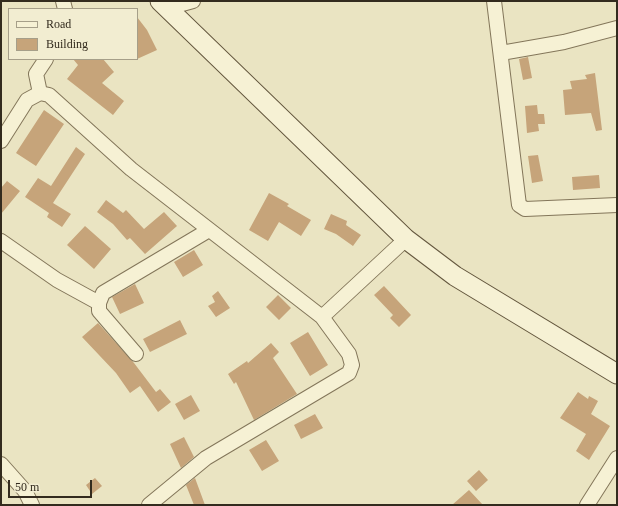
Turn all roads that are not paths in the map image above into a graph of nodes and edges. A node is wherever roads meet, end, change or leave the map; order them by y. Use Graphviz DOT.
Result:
graph roads {
  1 [pos="193,1"];
  2 [pos="494,1"];
  3 [pos="164,5"];
  4 [pos="617,28"];
  5 [pos="501,53"];
  6 [pos="45,60"];
  7 [pos="40,93"];
  8 [pos="1,141"];
  9 [pos="617,204"];
  10 [pos="209,230"];
  11 [pos="406,239"];
  12 [pos="1,241"];
  13 [pos="99,303"];
  14 [pos="322,317"];
  15 [pos="136,354"];
  16 [pos="617,374"];
  17 [pos="617,458"];
  18 [pos="1,464"];
  19 [pos="32,505"];
  20 [pos="149,505"];
  21 [pos="587,505"];
  1 -- 3 [label="street"];
  2 -- 5 [label="street"];
  3 -- 11 [label="street"];
  4 -- 5 [label="street"];
  5 -- 9 [label="street"];
  6 -- 7 [label="street"];
  7 -- 8 [label="street"];
  7 -- 10 [label="street"];
  10 -- 13 [label="street"];
  10 -- 14 [label="street"];
  11 -- 14 [label="street"];
  11 -- 16 [label="street"];
  12 -- 13 [label="street"];
  13 -- 15 [label="street"];
  14 -- 20 [label="street"];
  17 -- 21 [label="street"];
  18 -- 19 [label="street"];
}
